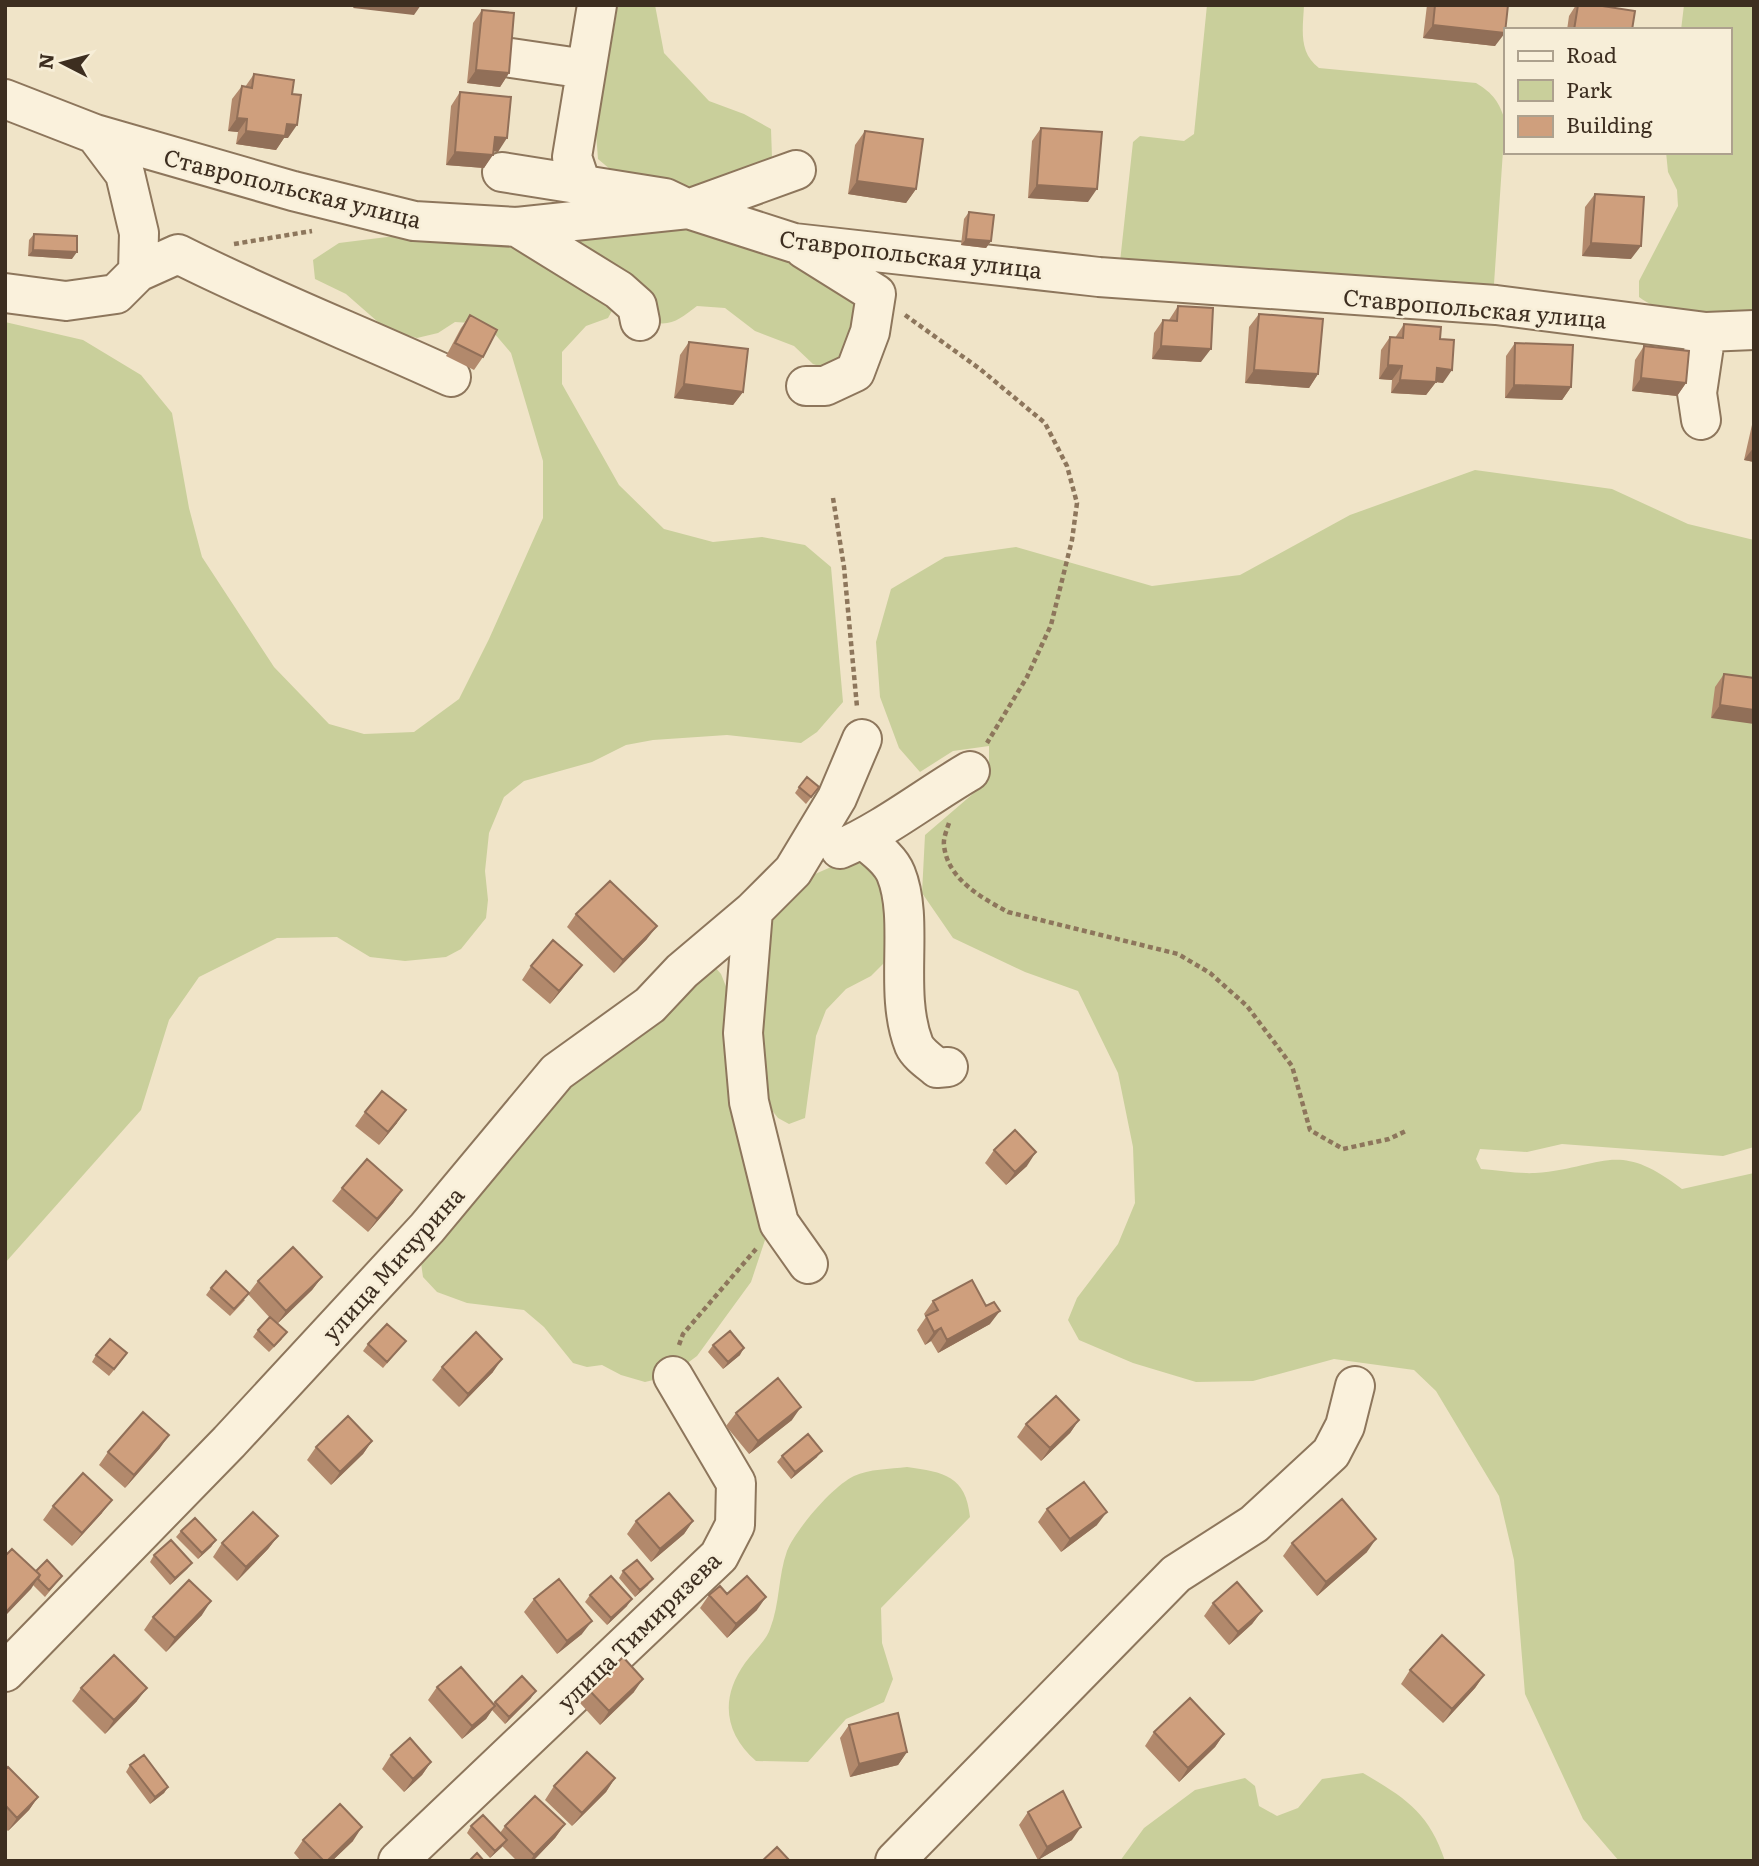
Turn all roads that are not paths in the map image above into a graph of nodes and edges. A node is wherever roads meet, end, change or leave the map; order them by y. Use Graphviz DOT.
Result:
graph roads {
  1 [pos="597,5"];
  2 [pos="512,58"];
  3 [pos="586,69"];
  4 [pos="5,99"];
  5 [pos="95,134"];
  6 [pos="796,170"];
  7 [pos="502,172"];
  8 [pos="581,184"];
  9 [pos="688,209"];
  10 [pos="517,227"];
  11 [pos="794,243"];
  12 [pos="138,272"];
  13 [pos="5,293"];
  14 [pos="640,321"];
  15 [pos="1754,330"];
  16 [pos="1706,332"];
  17 [pos="451,377"];
  18 [pos="806,386"];
  19 [pos="1701,419"];
  20 [pos="862,740"];
  21 [pos="970,771"];
  22 [pos="863,839"];
  23 [pos="793,871"];
  24 [pos="753,911"];
  25 [pos="948,1068"];
  26 [pos="808,1264"];
  27 [pos="673,1376"];
  28 [pos="1355,1386"];
  29 [pos="5,1672"];
  30 [pos="398,1861"];
  31 [pos="895,1861"];
  1 -- 3 [label="street"];
  2 -- 3 [label="street"];
  3 -- 8 [label="street"];
  4 -- 5 [label="street, Ставропольская улица"];
  5 -- 10 [label="street, Ставропольская улица"];
  5 -- 12 [label="street"];
  6 -- 9 [label="street"];
  7 -- 8 [label="street"];
  8 -- 9 [label="street"];
  9 -- 10 [label="street, Ставропольская улица"];
  9 -- 11 [label="street, Ставропольская улица"];
  10 -- 14 [label="street"];
  11 -- 16 [label="street, Ставропольская улица"];
  11 -- 18 [label="street"];
  12 -- 13 [label="street"];
  12 -- 17 [label="street"];
  15 -- 16 [label="street, Ставропольская улица"];
  16 -- 19 [label="street"];
  20 -- 23 [label="street"];
  21 -- 22 [label="street"];
  22 -- 23 [label="street"];
  22 -- 25 [label="street"];
  23 -- 24 [label="street, улица Мичурина"];
  24 -- 26 [label="street"];
  24 -- 29 [label="street, улица Мичурина"];
  27 -- 30 [label="street, улица Тимирязева"];
  28 -- 31 [label="street"];
}
